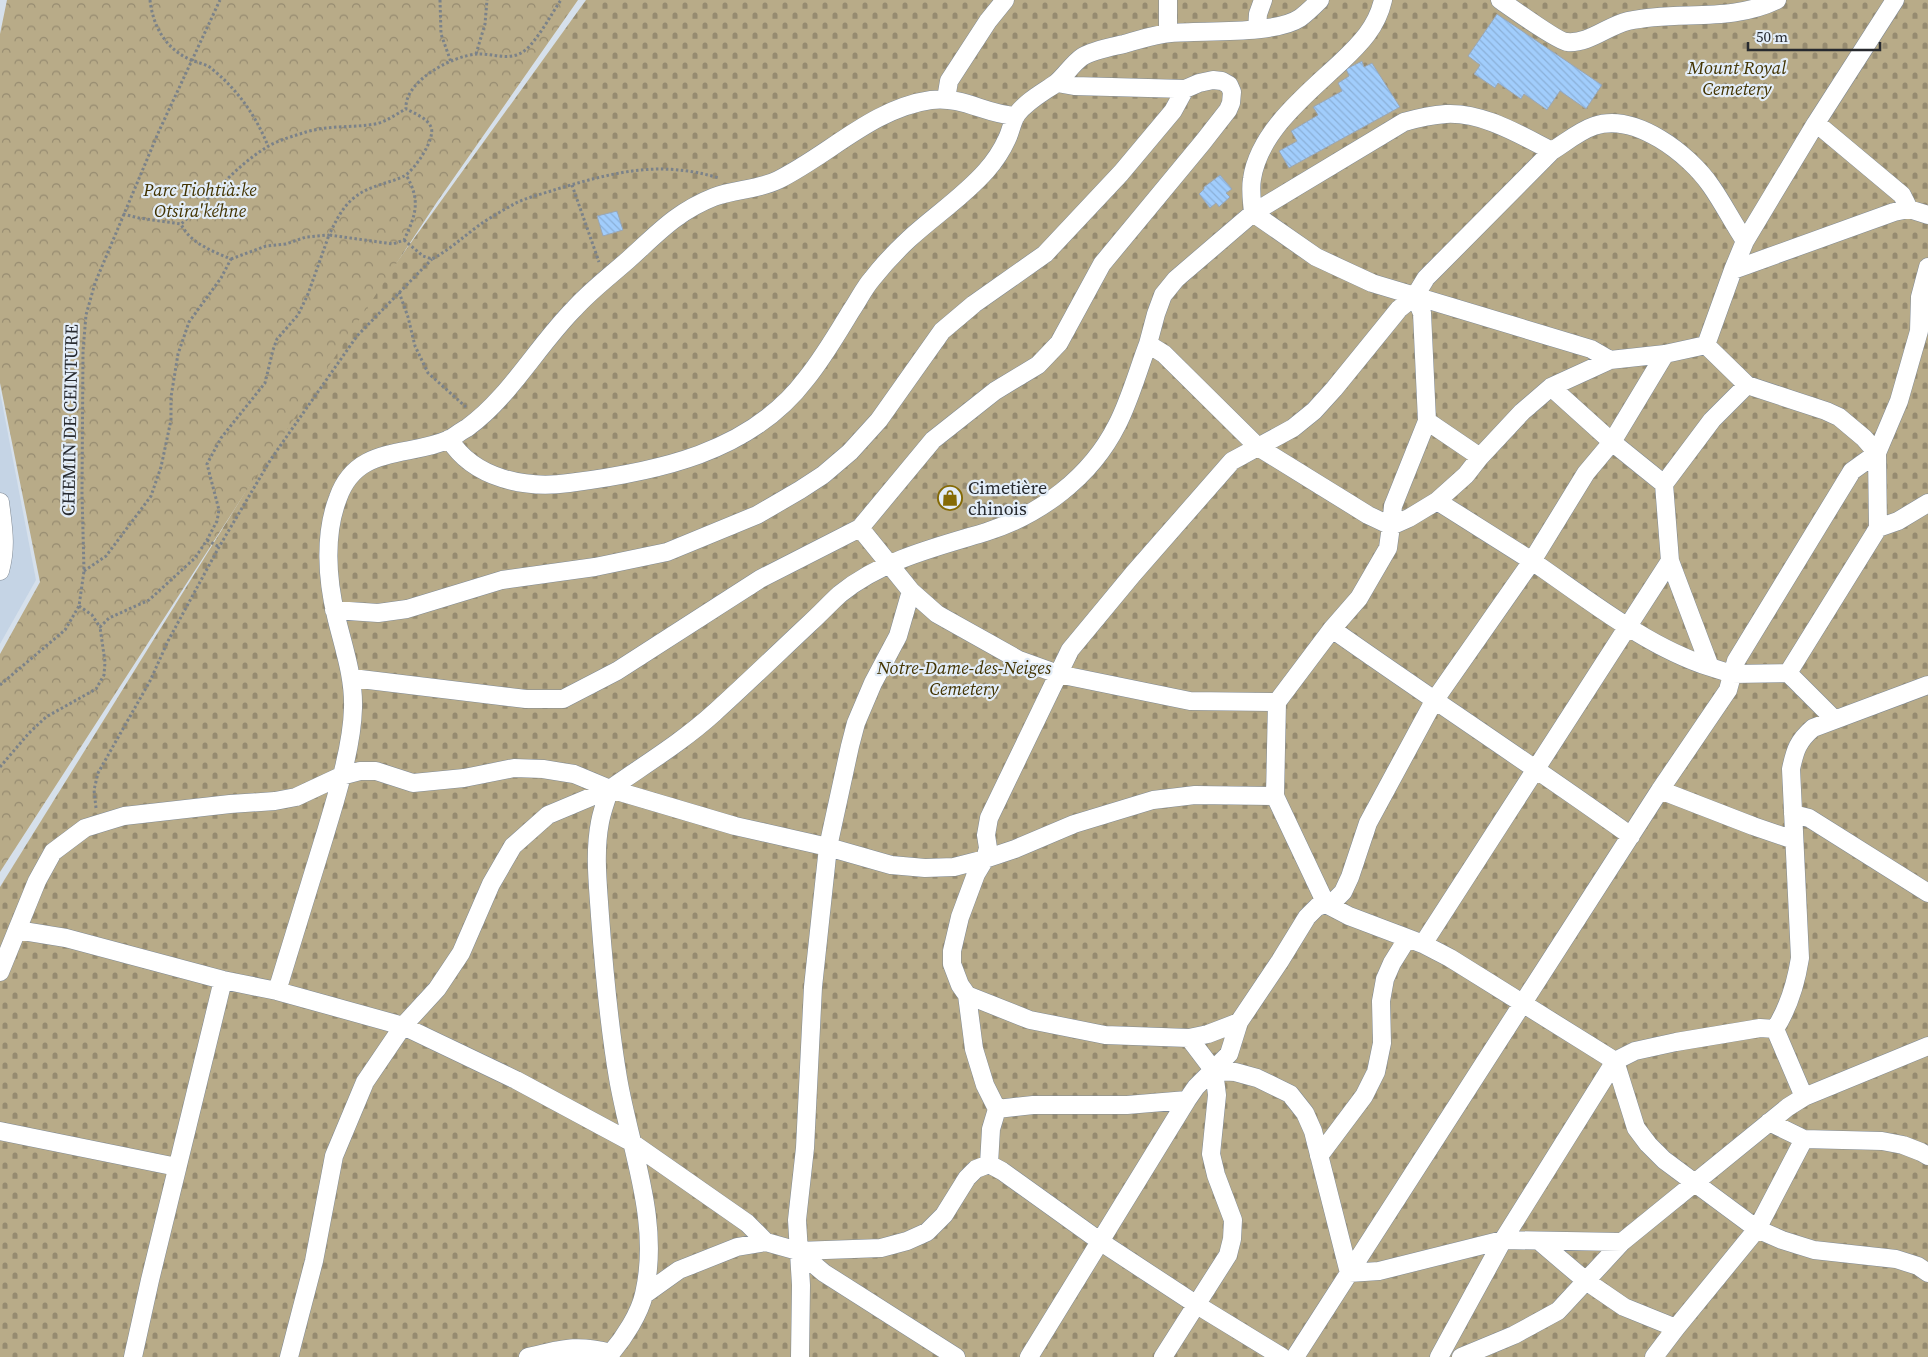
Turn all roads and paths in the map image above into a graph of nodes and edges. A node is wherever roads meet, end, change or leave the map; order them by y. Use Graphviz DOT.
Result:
graph roads {
  1 [pos="150,0"];
  2 [pos="220,0"];
  3 [pos="440,0"];
  4 [pos="487,0"];
  5 [pos="561,0"];
  6 [pos="1005,0"];
  7 [pos="1168,0"];
  8 [pos="1263,0"];
  9 [pos="1320,0"];
  10 [pos="1383,0"];
  11 [pos="1500,0"];
  12 [pos="1777,0"];
  13 [pos="1895,0"];
  14 [pos="1257,29"];
  15 [pos="1168,33"];
  16 [pos="476,54"];
  17 [pos="192,61"];
  18 [pos="451,62"];
  19 [pos="1057,83"];
  20 [pos="1185,89"];
  21 [pos="946,99"];
  22 [pos="406,109"];
  23 [pos="1016,116"];
  24 [pos="1816,123"];
  25 [pos="268,146"];
  26 [pos="1552,151"];
  27 [pos="406,175"];
  28 [pos="572,185"];
  29 [pos="737,192"];
  30 [pos="1909,209"];
  31 [pos="1253,213"];
  32 [pos="123,214"];
  33 [pos="1928,215"];
  34 [pos="181,224"];
  35 [pos="329,235"];
  36 [pos="404,240"];
  37 [pos="1745,241"];
  38 [pos="231,259"];
  39 [pos="432,259"];
  40 [pos="1928,267"];
  41 [pos="1733,270"];
  42 [pos="606,280"];
  43 [pos="400,292"];
  44 [pos="1415,296"];
  45 [pos="1923,331"];
  46 [pos="1148,344"];
  47 [pos="1706,345"];
  48 [pos="1664,354"];
  49 [pos="1610,360"];
  50 [pos="1747,385"];
  51 [pos="1551,387"];
  52 [pos="478,418"];
  53 [pos="1427,421"];
  54 [pos="449,439"];
  55 [pos="1612,442"];
  56 [pos="1258,447"];
  57 [pos="1877,453"];
  58 [pos="1480,456"];
  59 [pos="1664,484"];
  60 [pos="1438,501"];
  61 [pos="0,502"];
  62 [pos="1928,503"];
  63 [pos="1391,526"];
  64 [pos="860,528"];
  65 [pos="1878,528"];
  66 [pos="207,540"];
  67 [pos="219,547"];
  68 [pos="1532,561"];
  69 [pos="1670,562"];
  70 [pos="890,564"];
  71 [pos="0,571"];
  72 [pos="84,571"];
  73 [pos="911,591"];
  74 [pos="79,606"];
  75 [pos="334,610"];
  76 [pos="1627,626"];
  77 [pos="100,627"];
  78 [pos="1332,629"];
  79 [pos="1710,667"];
  80 [pos="1788,673"];
  81 [pos="1058,674"];
  82 [pos="1732,674"];
  83 [pos="352,678"];
  84 [pos="0,685"];
  85 [pos="1928,685"];
  86 [pos="1434,701"];
  87 [pos="1276,702"];
  88 [pos="1834,719"];
  89 [pos="0,767"];
  90 [pos="1536,768"];
  91 [pos="342,776"];
  92 [pos="610,789"];
  93 [pos="1660,790"];
  94 [pos="1275,796"];
  95 [pos="1793,814"];
  96 [pos="98,823"];
  97 [pos="1631,836"];
  98 [pos="1794,840"];
  99 [pos="828,847"];
  100 [pos="985,859"];
  101 [pos="1928,893"];
  102 [pos="1326,904"];
  103 [pos="17,930"];
  104 [pos="1415,942"];
  105 [pos="0,972"];
  106 [pos="223,980"];
  107 [pos="277,991"];
  108 [pos="967,995"];
  109 [pos="1523,1003"];
  110 [pos="1239,1022"];
  111 [pos="403,1026"];
  112 [pos="1775,1029"];
  113 [pos="1189,1038"];
  114 [pos="1928,1046"];
  115 [pos="1615,1061"];
  116 [pos="1214,1071"];
  117 [pos="1804,1097"];
  118 [pos="1187,1100"];
  119 [pos="997,1109"];
  120 [pos="1769,1122"];
  121 [pos="0,1131"];
  122 [pos="1804,1139"];
  123 [pos="631,1142"];
  124 [pos="1319,1156"];
  125 [pos="1928,1156"];
  126 [pos="989,1164"];
  127 [pos="177,1167"];
  128 [pos="1695,1184"];
  129 [pos="1758,1229"];
  130 [pos="1503,1240"];
  131 [pos="1538,1241"];
  132 [pos="766,1242"];
  133 [pos="1101,1242"];
  134 [pos="1622,1242"];
  135 [pos="798,1251"];
  136 [pos="1350,1273"];
  137 [pos="1928,1273"];
  138 [pos="1586,1281"];
  139 [pos="644,1295"];
  140 [pos="1197,1305"];
  141 [pos="1676,1328"];
  142 [pos="612,1356"];
  143 [pos="133,1357"];
  144 [pos="289,1357"];
  145 [pos="528,1357"];
  146 [pos="800,1357"];
  147 [pos="956,1357"];
  148 [pos="1029,1357"];
  149 [pos="1163,1357"];
  150 [pos="1282,1357"];
  151 [pos="1295,1357"];
  152 [pos="1439,1357"];
  153 [pos="1461,1357"];
  154 [pos="1654,1357"];
  1 -- 17 [label="path"];
  2 -- 17 [label="path, CHEMIN DE CEINTURE"];
  3 -- 18 [label="path"];
  4 -- 16 [label="path"];
  5 -- 16 [label="path"];
  6 -- 21 [label="lane"];
  7 -- 15 [label="lane"];
  8 -- 14 [label="lane"];
  9 -- 14 [label="lane"];
  10 -- 31 [label="lane"];
  11 -- 12 [label="lane"];
  13 -- 24 [label="lane"];
  14 -- 15 [label="lane"];
  15 -- 19 [label="lane"];
  16 -- 18 [label="path"];
  17 -- 25 [label="path"];
  17 -- 32 [label="path, CHEMIN DE CEINTURE"];
  18 -- 22 [label="path"];
  19 -- 20 [label="lane"];
  19 -- 23 [label="lane"];
  20 -- 64 [label="lane"];
  20 -- 75 [label="lane"];
  21 -- 23 [label="lane"];
  21 -- 29 [label="lane"];
  22 -- 25 [label="path"];
  22 -- 27 [label="path"];
  23 -- 54 [label="lane"];
  24 -- 30 [label="lane"];
  24 -- 37 [label="lane"];
  25 -- 34 [label="path"];
  26 -- 31 [label="lane"];
  26 -- 37 [label="lane"];
  26 -- 44 [label="lane"];
  27 -- 35 [label="path"];
  27 -- 36 [label="path"];
  28 -- 29 [label="path"];
  28 -- 39 [label="path"];
  28 -- 42 [label="path"];
  29 -- 42 [label="lane"];
  30 -- 33 [label="lane"];
  30 -- 41 [label="lane"];
  31 -- 44 [label="lane"];
  31 -- 46 [label="lane"];
  32 -- 34 [label="path"];
  32 -- 72 [label="path, CHEMIN DE CEINTURE"];
  34 -- 38 [label="path"];
  35 -- 36 [label="path"];
  35 -- 38 [label="path"];
  35 -- 66 [label="path"];
  36 -- 39 [label="path"];
  37 -- 41 [label="lane"];
  38 -- 72 [label="path"];
  39 -- 43 [label="path"];
  40 -- 45 [label="lane"];
  41 -- 47 [label="lane"];
  42 -- 52 [label="lane"];
  43 -- 52 [label="path"];
  43 -- 67 [label="path"];
  44 -- 49 [label="lane"];
  44 -- 53 [label="lane"];
  44 -- 56 [label="lane"];
  45 -- 57 [label="lane"];
  46 -- 56 [label="lane"];
  46 -- 70 [label="lane"];
  47 -- 48 [label="lane"];
  47 -- 50 [label="lane"];
  48 -- 49 [label="lane"];
  48 -- 55 [label="lane"];
  49 -- 51 [label="lane"];
  50 -- 57 [label="lane"];
  50 -- 59 [label="lane"];
  51 -- 55 [label="lane"];
  51 -- 58 [label="lane"];
  52 -- 54 [label="lane"];
  53 -- 58 [label="lane"];
  53 -- 63 [label="lane"];
  54 -- 75 [label="lane"];
  55 -- 59 [label="lane"];
  55 -- 68 [label="lane"];
  56 -- 63 [label="lane"];
  56 -- 81 [label="lane"];
  57 -- 65 [label="lane"];
  57 -- 82 [label="lane"];
  58 -- 60 [label="lane"];
  59 -- 69 [label="lane"];
  60 -- 63 [label="lane"];
  60 -- 68 [label="lane"];
  61 -- 71 [label="lane"];
  62 -- 65 [label="lane"];
  63 -- 78 [label="lane"];
  64 -- 70 [label="lane"];
  64 -- 83 [label="lane"];
  65 -- 80 [label="lane"];
  66 -- 67 [label="path"];
  66 -- 77 [label="path"];
  67 -- 96 [label="path"];
  68 -- 76 [label="lane"];
  68 -- 86 [label="lane"];
  69 -- 76 [label="lane"];
  69 -- 79 [label="lane"];
  70 -- 73 [label="lane"];
  70 -- 92 [label="lane"];
  72 -- 74 [label="path, CHEMIN DE CEINTURE"];
  73 -- 81 [label="lane"];
  73 -- 99 [label="lane"];
  74 -- 77 [label="path"];
  74 -- 84 [label="path, CHEMIN DE CEINTURE"];
  75 -- 83 [label="lane"];
  76 -- 79 [label="lane"];
  76 -- 90 [label="lane"];
  77 -- 89 [label="path"];
  78 -- 86 [label="lane"];
  78 -- 87 [label="lane"];
  79 -- 82 [label="lane"];
  80 -- 82 [label="lane"];
  80 -- 88 [label="lane"];
  81 -- 87 [label="lane"];
  81 -- 100 [label="lane"];
  82 -- 93 [label="lane"];
  83 -- 91 [label="lane"];
  85 -- 88 [label="lane"];
  86 -- 90 [label="lane"];
  86 -- 102 [label="lane"];
  87 -- 94 [label="lane"];
  88 -- 95 [label="lane"];
  90 -- 97 [label="lane"];
  90 -- 104 [label="lane"];
  91 -- 92 [label="lane"];
  91 -- 96 [label="lane"];
  91 -- 107 [label="lane"];
  92 -- 99 [label="lane"];
  92 -- 111 [label="lane"];
  92 -- 123 [label="lane"];
  93 -- 97 [label="lane"];
  93 -- 98 [label="lane"];
  94 -- 100 [label="lane"];
  94 -- 102 [label="lane"];
  95 -- 98 [label="lane"];
  95 -- 101 [label="lane"];
  96 -- 103 [label="lane"];
  97 -- 109 [label="lane"];
  98 -- 112 [label="lane"];
  99 -- 100 [label="lane"];
  99 -- 135 [label="lane"];
  100 -- 108 [label="lane"];
  102 -- 104 [label="lane"];
  102 -- 110 [label="lane"];
  103 -- 105 [label="lane"];
  103 -- 106 [label="lane"];
  104 -- 109 [label="lane"];
  104 -- 124 [label="lane"];
  106 -- 107 [label="lane"];
  106 -- 127 [label="lane"];
  107 -- 111 [label="lane"];
  108 -- 113 [label="lane"];
  108 -- 119 [label="lane"];
  109 -- 115 [label="lane"];
  109 -- 136 [label="lane"];
  110 -- 113 [label="lane"];
  110 -- 116 [label="lane"];
  111 -- 123 [label="lane"];
  111 -- 144 [label="lane"];
  112 -- 115 [label="lane"];
  112 -- 117 [label="lane"];
  113 -- 116 [label="lane"];
  114 -- 117 [label="lane"];
  115 -- 128 [label="lane"];
  115 -- 130 [label="lane"];
  116 -- 118 [label="lane"];
  116 -- 124 [label="lane"];
  116 -- 140 [label="lane"];
  117 -- 120 [label="lane"];
  118 -- 119 [label="lane"];
  118 -- 133 [label="lane"];
  119 -- 126 [label="lane"];
  120 -- 122 [label="lane"];
  120 -- 128 [label="lane"];
  121 -- 127 [label="lane"];
  122 -- 125 [label="lane"];
  122 -- 129 [label="lane"];
  123 -- 132 [label="lane"];
  123 -- 139 [label="lane"];
  124 -- 136 [label="lane"];
  126 -- 133 [label="lane"];
  126 -- 135 [label="lane"];
  127 -- 143 [label="lane"];
  128 -- 129 [label="lane"];
  128 -- 134 [label="lane"];
  129 -- 137 [label="lane"];
  129 -- 141 [label="lane"];
  130 -- 131 [label="lane"];
  130 -- 136 [label="lane"];
  130 -- 152 [label="lane"];
  131 -- 134 [label="lane"];
  131 -- 138 [label="lane"];
  132 -- 135 [label="lane"];
  132 -- 139 [label="lane"];
  133 -- 140 [label="lane"];
  133 -- 148 [label="lane"];
  134 -- 138 [label="lane"];
  135 -- 146 [label="lane"];
  135 -- 147 [label="lane"];
  136 -- 151 [label="lane"];
  138 -- 141 [label="lane"];
  138 -- 153 [label="lane"];
  139 -- 142 [label="lane"];
  140 -- 149 [label="lane"];
  140 -- 150 [label="lane"];
  141 -- 154 [label="lane"];
  142 -- 145 [label="lane"];
}
